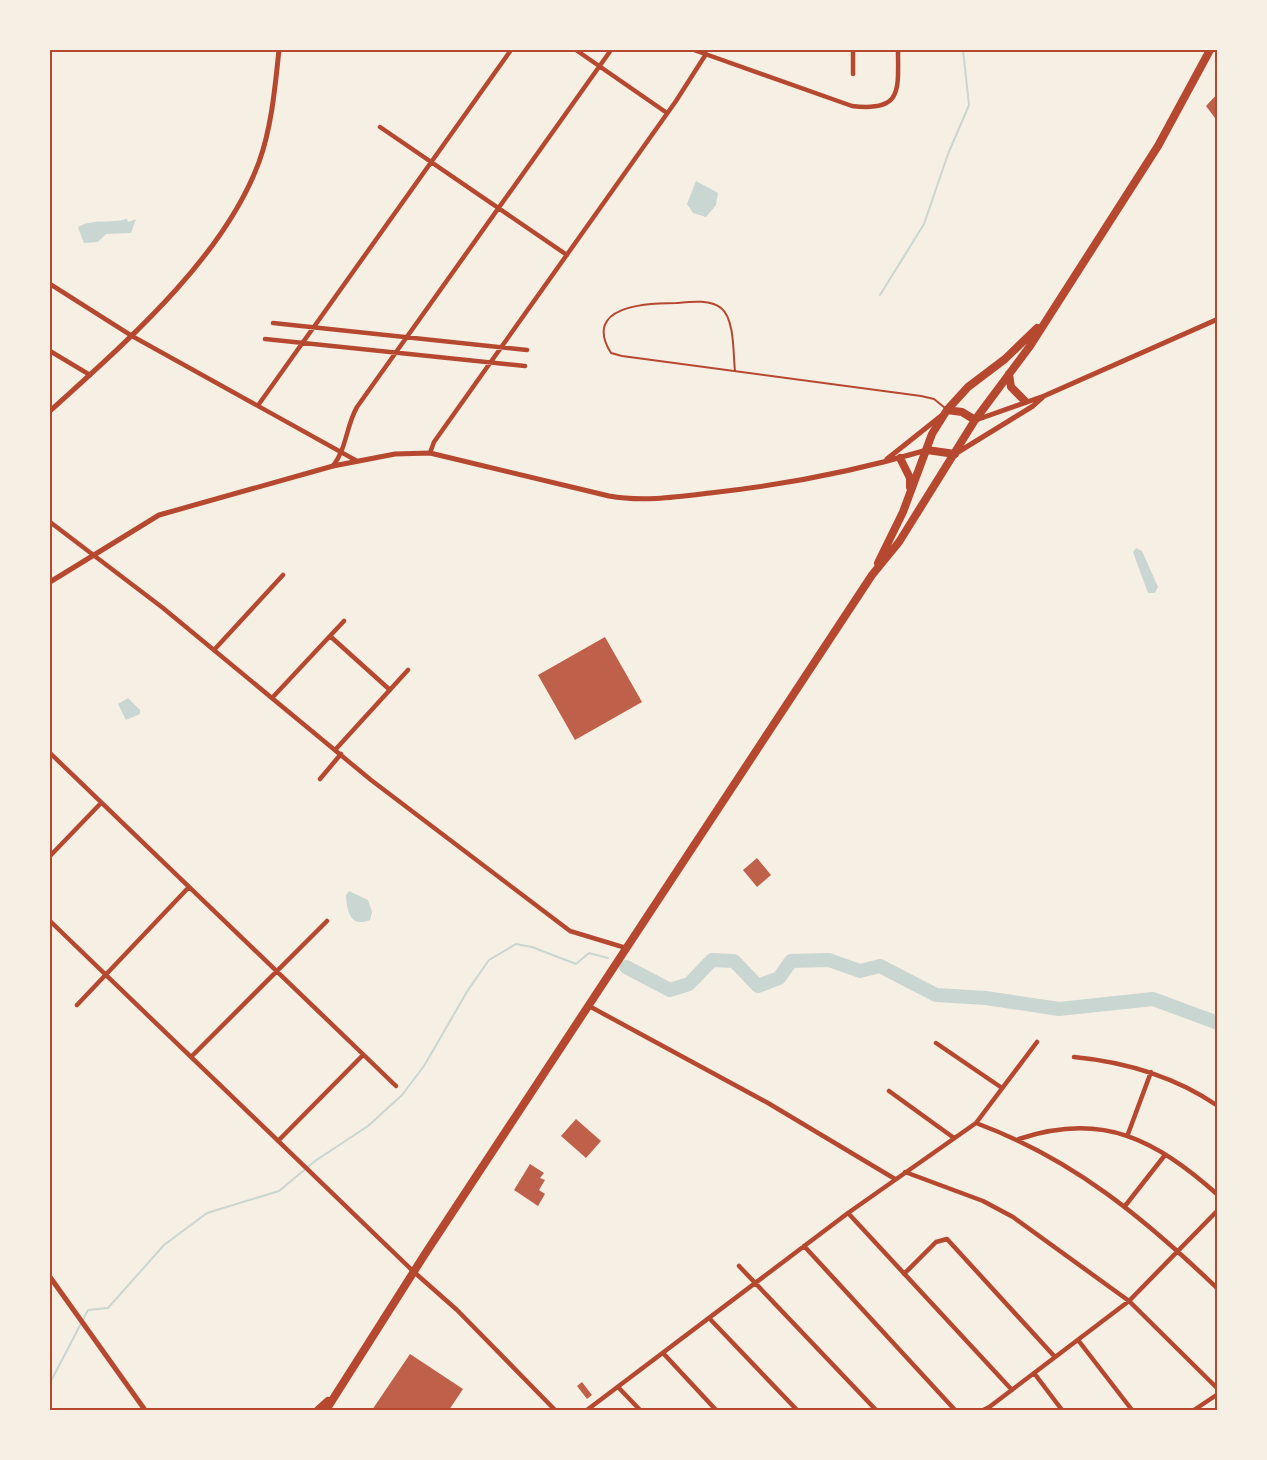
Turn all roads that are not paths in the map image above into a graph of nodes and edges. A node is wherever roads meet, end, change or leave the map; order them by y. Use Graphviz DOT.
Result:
graph roads {
  1 [pos="279,50"];
  2 [pos="511,50"];
  3 [pos="576,50"];
  4 [pos="611,50"];
  5 [pos="694,50"];
  6 [pos="853,50"];
  7 [pos="898,50"];
  8 [pos="1210,50"];
  9 [pos="705,54"];
  10 [pos="600,66"];
  11 [pos="853,74"];
  12 [pos="668,113"];
  13 [pos="381,127"];
  14 [pos="431,162"];
  15 [pos="499,208"];
  16 [pos="567,255"];
  17 [pos="50,284"];
  18 [pos="1046,319"];
  19 [pos="1218,319"];
  20 [pos="273,323"];
  21 [pos="313,328"];
  22 [pos="132,336"];
  23 [pos="407,337"];
  24 [pos="265,339"];
  25 [pos="303,342"];
  26 [pos="501,347"];
  27 [pos="527,350"];
  28 [pos="50,351"];
  29 [pos="396,352"];
  30 [pos="490,363"];
  31 [pos="525,366"];
  32 [pos="735,371"];
  33 [pos="1009,374"];
  34 [pos="90,375"];
  35 [pos="1044,396"];
  36 [pos="1025,401"];
  37 [pos="259,404"];
  38 [pos="947,410"];
  39 [pos="50,411"];
  40 [pos="975,420"];
  41 [pos="927,450"];
  42 [pos="430,453"];
  43 [pos="343,454"];
  44 [pos="955,454"];
  45 [pos="900,458"];
  46 [pos="886,460"];
  47 [pos="357,461"];
  48 [pos="333,466"];
  49 [pos="909,494"];
  50 [pos="50,522"];
  51 [pos="94,554"];
  52 [pos="283,575"];
  53 [pos="872,575"];
  54 [pos="50,582"];
  55 [pos="344,621"];
  56 [pos="330,636"];
  57 [pos="214,650"];
  58 [pos="408,670"];
  59 [pos="390,690"];
  60 [pos="272,698"];
  61 [pos="335,750"];
  62 [pos="50,753"];
  63 [pos="340,754"];
  64 [pos="320,779"];
  65 [pos="101,802"];
  66 [pos="50,856"];
  67 [pos="189,887"];
  68 [pos="50,921"];
  69 [pos="327,921"];
  70 [pos="626,948"];
  71 [pos="277,971"];
  72 [pos="105,975"];
  73 [pos="77,1005"];
  74 [pos="589,1006"];
  75 [pos="1036,1042"];
  76 [pos="936,1043"];
  77 [pos="363,1055"];
  78 [pos="191,1057"];
  79 [pos="1074,1057"];
  80 [pos="1151,1072"];
  81 [pos="396,1086"];
  82 [pos="1002,1088"];
  83 [pos="889,1091"];
  84 [pos="1218,1106"];
  85 [pos="976,1123"];
  86 [pos="1128,1134"];
  87 [pos="954,1138"];
  88 [pos="1019,1139"];
  89 [pos="278,1141"];
  90 [pos="1165,1155"];
  91 [pos="905,1172"];
  92 [pos="895,1179"];
  93 [pos="1218,1195"];
  94 [pos="1125,1206"];
  95 [pos="1218,1210"];
  96 [pos="848,1214"];
  97 [pos="804,1246"];
  98 [pos="1177,1252"];
  99 [pos="739,1266"];
  100 [pos="414,1272"];
  101 [pos="904,1274"];
  102 [pos="50,1277"];
  103 [pos="755,1283"];
  104 [pos="1218,1289"];
  105 [pos="1129,1301"];
  106 [pos="709,1318"];
  107 [pos="1078,1340"];
  108 [pos="663,1353"];
  109 [pos="1055,1357"];
  110 [pos="1034,1373"];
  111 [pos="618,1387"];
  112 [pos="1218,1389"];
  113 [pos="1012,1390"];
  114 [pos="1218,1394"];
  115 [pos="334,1396"];
  116 [pos="553,1409"];
  117 [pos="145,1410"];
  118 [pos="318,1410"];
  119 [pos="326,1410"];
  120 [pos="587,1410"];
  121 [pos="640,1410"];
  122 [pos="716,1410"];
  123 [pos="797,1410"];
  124 [pos="876,1410"];
  125 [pos="955,1410"];
  126 [pos="987,1410"];
  127 [pos="1062,1410"];
  128 [pos="1132,1410"];
  129 [pos="1194,1410"];
  1 -- 22 [label="street"];
  2 -- 14 [label="street"];
  3 -- 10 [label="street"];
  4 -- 10 [label="street"];
  5 -- 9 [label="street"];
  6 -- 11 [label="street"];
  7 -- 9 [label="street"];
  8 -- 18 [label="highway"];
  9 -- 12 [label="street"];
  10 -- 12 [label="street"];
  10 -- 15 [label="street"];
  12 -- 16 [label="street"];
  13 -- 14 [label="street"];
  14 -- 15 [label="street"];
  14 -- 21 [label="street"];
  15 -- 16 [label="street"];
  15 -- 23 [label="street"];
  16 -- 26 [label="street"];
  17 -- 22 [label="street"];
  18 -- 33 [label="highway"];
  18 -- 38 [label="highway"];
  19 -- 35 [label="street"];
  20 -- 21 [label="street"];
  21 -- 23 [label="street"];
  21 -- 25 [label="street"];
  22 -- 34 [label="street"];
  22 -- 37 [label="street"];
  23 -- 26 [label="street"];
  23 -- 29 [label="street"];
  24 -- 25 [label="street"];
  25 -- 29 [label="street"];
  25 -- 37 [label="street"];
  26 -- 27 [label="street"];
  26 -- 30 [label="street"];
  28 -- 34 [label="street"];
  29 -- 30 [label="street"];
  29 -- 43 [label="street"];
  30 -- 31 [label="street"];
  30 -- 42 [label="street"];
  32 -- 32 [label="lane"];
  32 -- 38 [label="lane"];
  33 -- 36 [label="highway"];
  33 -- 40 [label="highway"];
  34 -- 39 [label="street"];
  35 -- 36 [label="street"];
  35 -- 44 [label="street"];
  36 -- 40 [label="street"];
  37 -- 43 [label="street"];
  38 -- 40 [label="highway"];
  38 -- 41 [label="highway"];
  38 -- 46 [label="street"];
  40 -- 44 [label="highway"];
  41 -- 44 [label="highway"];
  41 -- 45 [label="street"];
  41 -- 49 [label="highway"];
  42 -- 46 [label="street"];
  42 -- 47 [label="street"];
  43 -- 47 [label="street"];
  43 -- 48 [label="street"];
  44 -- 53 [label="highway"];
  45 -- 46 [label="street"];
  45 -- 49 [label="highway"];
  47 -- 48 [label="street"];
  48 -- 51 [label="street"];
  49 -- 53 [label="highway"];
  50 -- 51 [label="street"];
  51 -- 54 [label="street"];
  51 -- 57 [label="street"];
  52 -- 57 [label="street"];
  53 -- 70 [label="highway"];
  55 -- 56 [label="street"];
  56 -- 59 [label="street"];
  56 -- 60 [label="street"];
  57 -- 60 [label="street"];
  58 -- 59 [label="street"];
  59 -- 61 [label="street"];
  60 -- 61 [label="street"];
  61 -- 63 [label="street"];
  62 -- 65 [label="street"];
  63 -- 64 [label="street"];
  63 -- 70 [label="street"];
  65 -- 66 [label="street"];
  65 -- 67 [label="street"];
  67 -- 71 [label="street"];
  67 -- 72 [label="street"];
  68 -- 72 [label="street"];
  69 -- 71 [label="street"];
  70 -- 74 [label="highway"];
  71 -- 77 [label="street"];
  71 -- 78 [label="street"];
  72 -- 73 [label="street"];
  72 -- 78 [label="street"];
  74 -- 92 [label="street"];
  74 -- 100 [label="highway"];
  75 -- 82 [label="street"];
  76 -- 82 [label="street"];
  77 -- 81 [label="street"];
  77 -- 89 [label="street"];
  78 -- 89 [label="street"];
  79 -- 80 [label="street"];
  80 -- 84 [label="street"];
  80 -- 86 [label="street"];
  82 -- 85 [label="street"];
  83 -- 87 [label="street"];
  85 -- 87 [label="street"];
  85 -- 88 [label="street"];
  86 -- 88 [label="street"];
  86 -- 90 [label="street"];
  87 -- 91 [label="street"];
  88 -- 94 [label="street"];
  89 -- 100 [label="street"];
  90 -- 93 [label="street"];
  90 -- 94 [label="street"];
  91 -- 92 [label="street"];
  91 -- 105 [label="street"];
  92 -- 96 [label="street"];
  94 -- 98 [label="street"];
  95 -- 98 [label="street"];
  96 -- 97 [label="street"];
  96 -- 101 [label="street"];
  97 -- 103 [label="street"];
  97 -- 125 [label="street"];
  98 -- 104 [label="street"];
  98 -- 105 [label="street"];
  99 -- 103 [label="street"];
  100 -- 115 [label="highway"];
  100 -- 116 [label="street"];
  101 -- 109 [label="street"];
  101 -- 113 [label="street"];
  102 -- 117 [label="street"];
  103 -- 106 [label="street"];
  103 -- 124 [label="street"];
  105 -- 107 [label="street"];
  105 -- 112 [label="street"];
  106 -- 108 [label="street"];
  106 -- 123 [label="street"];
  107 -- 109 [label="street"];
  107 -- 128 [label="street"];
  108 -- 111 [label="street"];
  108 -- 122 [label="street"];
  109 -- 110 [label="street"];
  110 -- 113 [label="street"];
  110 -- 127 [label="street"];
  111 -- 120 [label="street"];
  111 -- 121 [label="street"];
  113 -- 126 [label="street"];
  114 -- 129 [label="street"];
  115 -- 118 [label="highway"];
  115 -- 119 [label="highway"];
}
